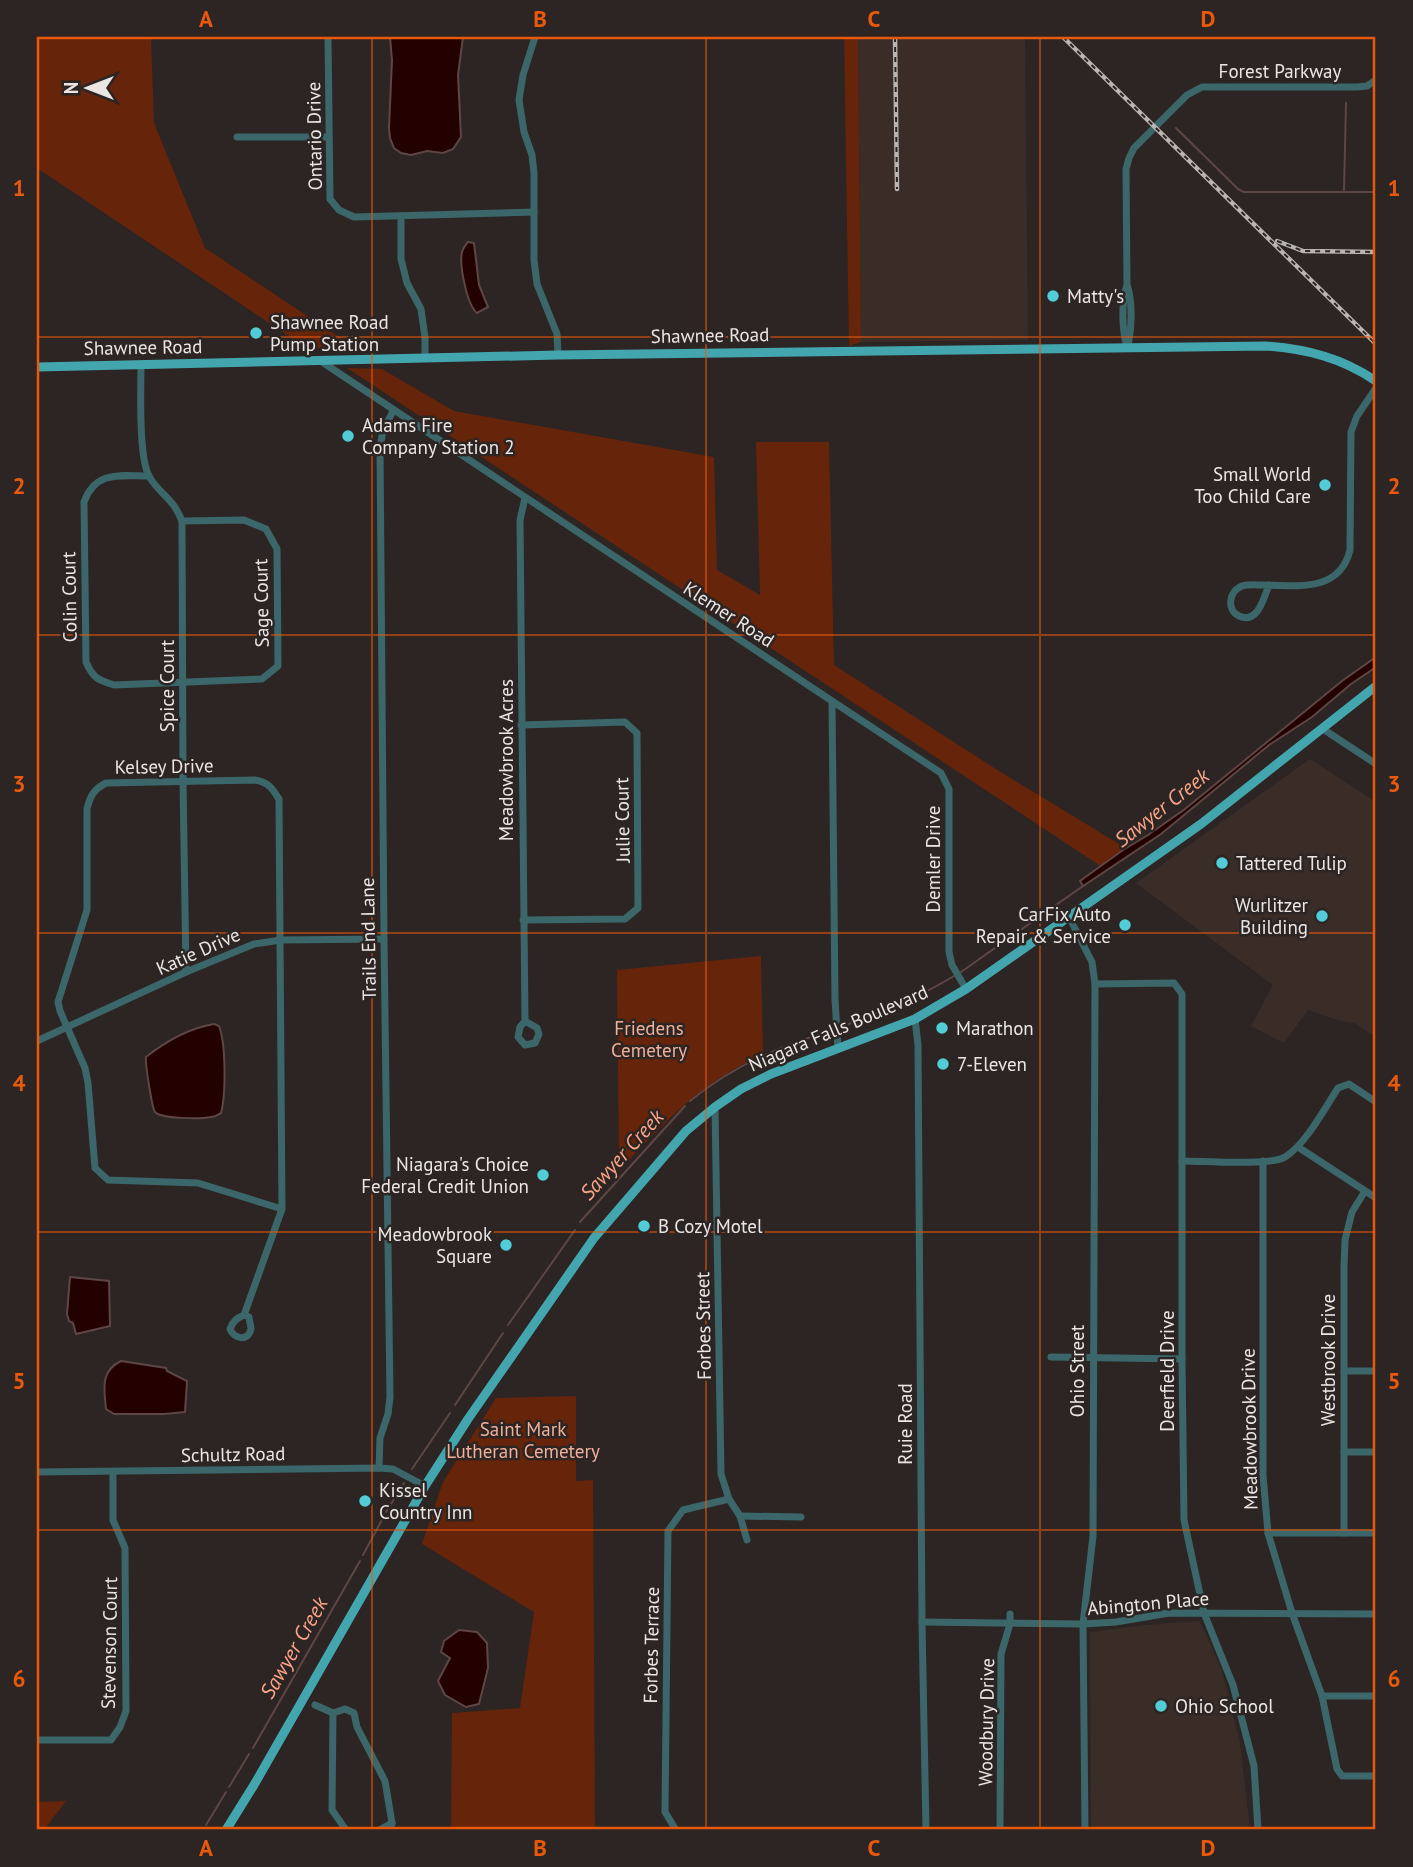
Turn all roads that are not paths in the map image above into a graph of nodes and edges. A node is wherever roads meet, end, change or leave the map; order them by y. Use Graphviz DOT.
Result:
graph roads {
  1 [pos="328,37"];
  2 [pos="534,37"];
  3 [pos="1376,80"];
  4 [pos="237,137"];
  5 [pos="329,137"];
  6 [pos="534,212"];
  7 [pos="401,216"];
  8 [pos="1127,348"];
  9 [pos="558,355"];
  10 [pos="425,358"];
  11 [pos="319,360"];
  12 [pos="141,365"];
  13 [pos="37,367"];
  14 [pos="1376,380"];
  15 [pos="1376,388"];
  16 [pos="393,411"];
  17 [pos="149,476"];
  18 [pos="525,498"];
  19 [pos="182,521"];
  20 [pos="1269,586"];
  21 [pos="183,683"];
  22 [pos="1376,686"];
  23 [pos="832,701"];
  24 [pos="521,724"];
  25 [pos="1323,729"];
  26 [pos="1376,764"];
  27 [pos="183,781"];
  28 [pos="1069,917"];
  29 [pos="523,920"];
  30 [pos="384,939"];
  31 [pos="281,940"];
  32 [pos="186,972"];
  33 [pos="1095,984"];
  34 [pos="966,989"];
  35 [pos="915,1018"];
  36 [pos="525,1021"];
  37 [pos="67,1028"];
  38 [pos="37,1041"];
  39 [pos="838,1049"];
  40 [pos="1376,1102"];
  41 [pos="715,1107"];
  42 [pos="1298,1147"];
  43 [pos="1182,1161"];
  44 [pos="1263,1161"];
  45 [pos="1365,1191"];
  46 [pos="1376,1198"];
  47 [pos="282,1209"];
  48 [pos="244,1315"];
  49 [pos="1051,1357"];
  50 [pos="1093,1357"];
  51 [pos="1182,1359"];
  52 [pos="1344,1371"];
  53 [pos="1376,1371"];
  54 [pos="1344,1452"];
  55 [pos="1376,1452"];
  56 [pos="379,1468"];
  57 [pos="37,1472"];
  58 [pos="113,1472"];
  59 [pos="425,1486"];
  60 [pos="729,1499"];
  61 [pos="740,1516"];
  62 [pos="801,1517"];
  63 [pos="1268,1533"];
  64 [pos="1344,1533"];
  65 [pos="1376,1533"];
  66 [pos="747,1540"];
  67 [pos="1204,1613"];
  68 [pos="1292,1613"];
  69 [pos="1010,1614"];
  70 [pos="1376,1614"];
  71 [pos="922,1622"];
  72 [pos="1010,1624"];
  73 [pos="1083,1624"];
  74 [pos="1322,1696"];
  75 [pos="1376,1696"];
  76 [pos="315,1706"];
  77 [pos="333,1713"];
  78 [pos="37,1740"];
  79 [pos="1376,1776"];
  80 [pos="391,1827"];
  81 [pos="226,1830"];
  82 [pos="346,1830"];
  83 [pos="379,1830"];
  84 [pos="676,1830"];
  85 [pos="926,1830"];
  86 [pos="1000,1830"];
  87 [pos="1085,1830"];
  88 [pos="1258,1830"];
  1 -- 5 [label="street, Ontario Drive"];
  2 -- 6 [label="street"];
  3 -- 8 [label="street, Forest Parkway"];
  4 -- 5 [label="street"];
  5 -- 7 [label="street, Ontario Drive"];
  6 -- 7 [label="street, Ontario Drive"];
  6 -- 9 [label="street"];
  7 -- 10 [label="street"];
  8 -- 9 [label="main road, Shawnee Road"];
  8 -- 14 [label="main road, Shawnee Road"];
  9 -- 10 [label="main road, Shawnee Road"];
  10 -- 11 [label="main road, Shawnee Road"];
  11 -- 12 [label="main road, Shawnee Road"];
  11 -- 16 [label="street, Klemer Road"];
  12 -- 13 [label="main road, Shawnee Road"];
  12 -- 17 [label="street"];
  15 -- 20 [label="street"];
  16 -- 18 [label="street, Klemer Road"];
  16 -- 30 [label="street, Trails End Lane"];
  17 -- 19 [label="street"];
  17 -- 21 [label="street, Colin Court"];
  18 -- 23 [label="street, Klemer Road"];
  18 -- 24 [label="street, Meadowbrook Acres"];
  19 -- 21 [label="street, Spice Court"];
  19 -- 21 [label="street, Sage Court"];
  20 -- 20 [label="street"];
  21 -- 27 [label="street, Spice Court"];
  22 -- 25 [label="main road, Niagara Falls Boulevard"];
  23 -- 34 [label="street, Demler Drive"];
  23 -- 39 [label="street"];
  24 -- 29 [label="street, Meadowbrook Acres"];
  24 -- 29 [label="street, Julie Court"];
  25 -- 26 [label="street"];
  25 -- 28 [label="main road, Niagara Falls Boulevard"];
  27 -- 31 [label="street, Kelsey Drive"];
  27 -- 32 [label="street, Spice Court"];
  27 -- 37 [label="street, Kelsey Drive"];
  28 -- 33 [label="street, Ohio Street"];
  28 -- 34 [label="main road, Niagara Falls Boulevard"];
  29 -- 36 [label="street, Meadowbrook Acres"];
  30 -- 31 [label="street, Katie Drive"];
  30 -- 56 [label="street, Trails End Lane"];
  31 -- 32 [label="street, Katie Drive"];
  31 -- 47 [label="street, Kelsey Drive"];
  32 -- 37 [label="street, Katie Drive"];
  33 -- 43 [label="street, Deerfield Drive"];
  33 -- 50 [label="street, Ohio Street"];
  34 -- 35 [label="main road, Niagara Falls Boulevard"];
  35 -- 39 [label="main road, Niagara Falls Boulevard"];
  35 -- 71 [label="street, Ruie Road"];
  37 -- 38 [label="street, Katie Drive"];
  37 -- 47 [label="street, Kelsey Drive"];
  39 -- 41 [label="main road, Niagara Falls Boulevard"];
  40 -- 42 [label="street"];
  41 -- 59 [label="main road, Niagara Falls Boulevard"];
  41 -- 60 [label="street, Forbes Street"];
  42 -- 44 [label="street"];
  42 -- 45 [label="street"];
  43 -- 44 [label="street"];
  43 -- 51 [label="street, Deerfield Drive"];
  44 -- 63 [label="street, Meadowbrook Drive"];
  45 -- 46 [label="street"];
  45 -- 52 [label="street, Westbrook Drive"];
  47 -- 48 [label="street, Kelsey Drive"];
  49 -- 50 [label="street"];
  50 -- 51 [label="street"];
  50 -- 73 [label="street, Ohio Street"];
  51 -- 67 [label="street, Deerfield Drive"];
  52 -- 53 [label="street"];
  52 -- 54 [label="street, Westbrook Drive"];
  54 -- 55 [label="street"];
  54 -- 64 [label="street, Westbrook Drive"];
  56 -- 58 [label="street, Schultz Road"];
  56 -- 59 [label="street, Schultz Road"];
  57 -- 58 [label="street, Schultz Road"];
  58 -- 78 [label="street, Stevenson Court"];
  59 -- 81 [label="main road, Niagara Falls Boulevard"];
  60 -- 61 [label="street, Forbes Street"];
  60 -- 84 [label="street, Forbes Terrace"];
  61 -- 62 [label="street"];
  61 -- 66 [label="street, Forbes Street"];
  63 -- 64 [label="street"];
  63 -- 68 [label="street, Meadowbrook Drive"];
  64 -- 65 [label="street"];
  67 -- 68 [label="street, Abington Place"];
  67 -- 73 [label="street, Abington Place"];
  67 -- 88 [label="street, Deerfield Drive"];
  68 -- 70 [label="street, Abington Place"];
  68 -- 74 [label="street, Meadowbrook Drive"];
  69 -- 72 [label="street, Woodbury Drive"];
  71 -- 72 [label="street, Abington Place"];
  71 -- 85 [label="street, Ruie Road"];
  72 -- 73 [label="street, Abington Place"];
  72 -- 86 [label="street, Woodbury Drive"];
  73 -- 87 [label="street, Ohio Street"];
  74 -- 75 [label="street"];
  74 -- 79 [label="street, Meadowbrook Drive"];
  76 -- 77 [label="street"];
  77 -- 80 [label="street"];
  77 -- 82 [label="street"];
  80 -- 83 [label="street"];
}
